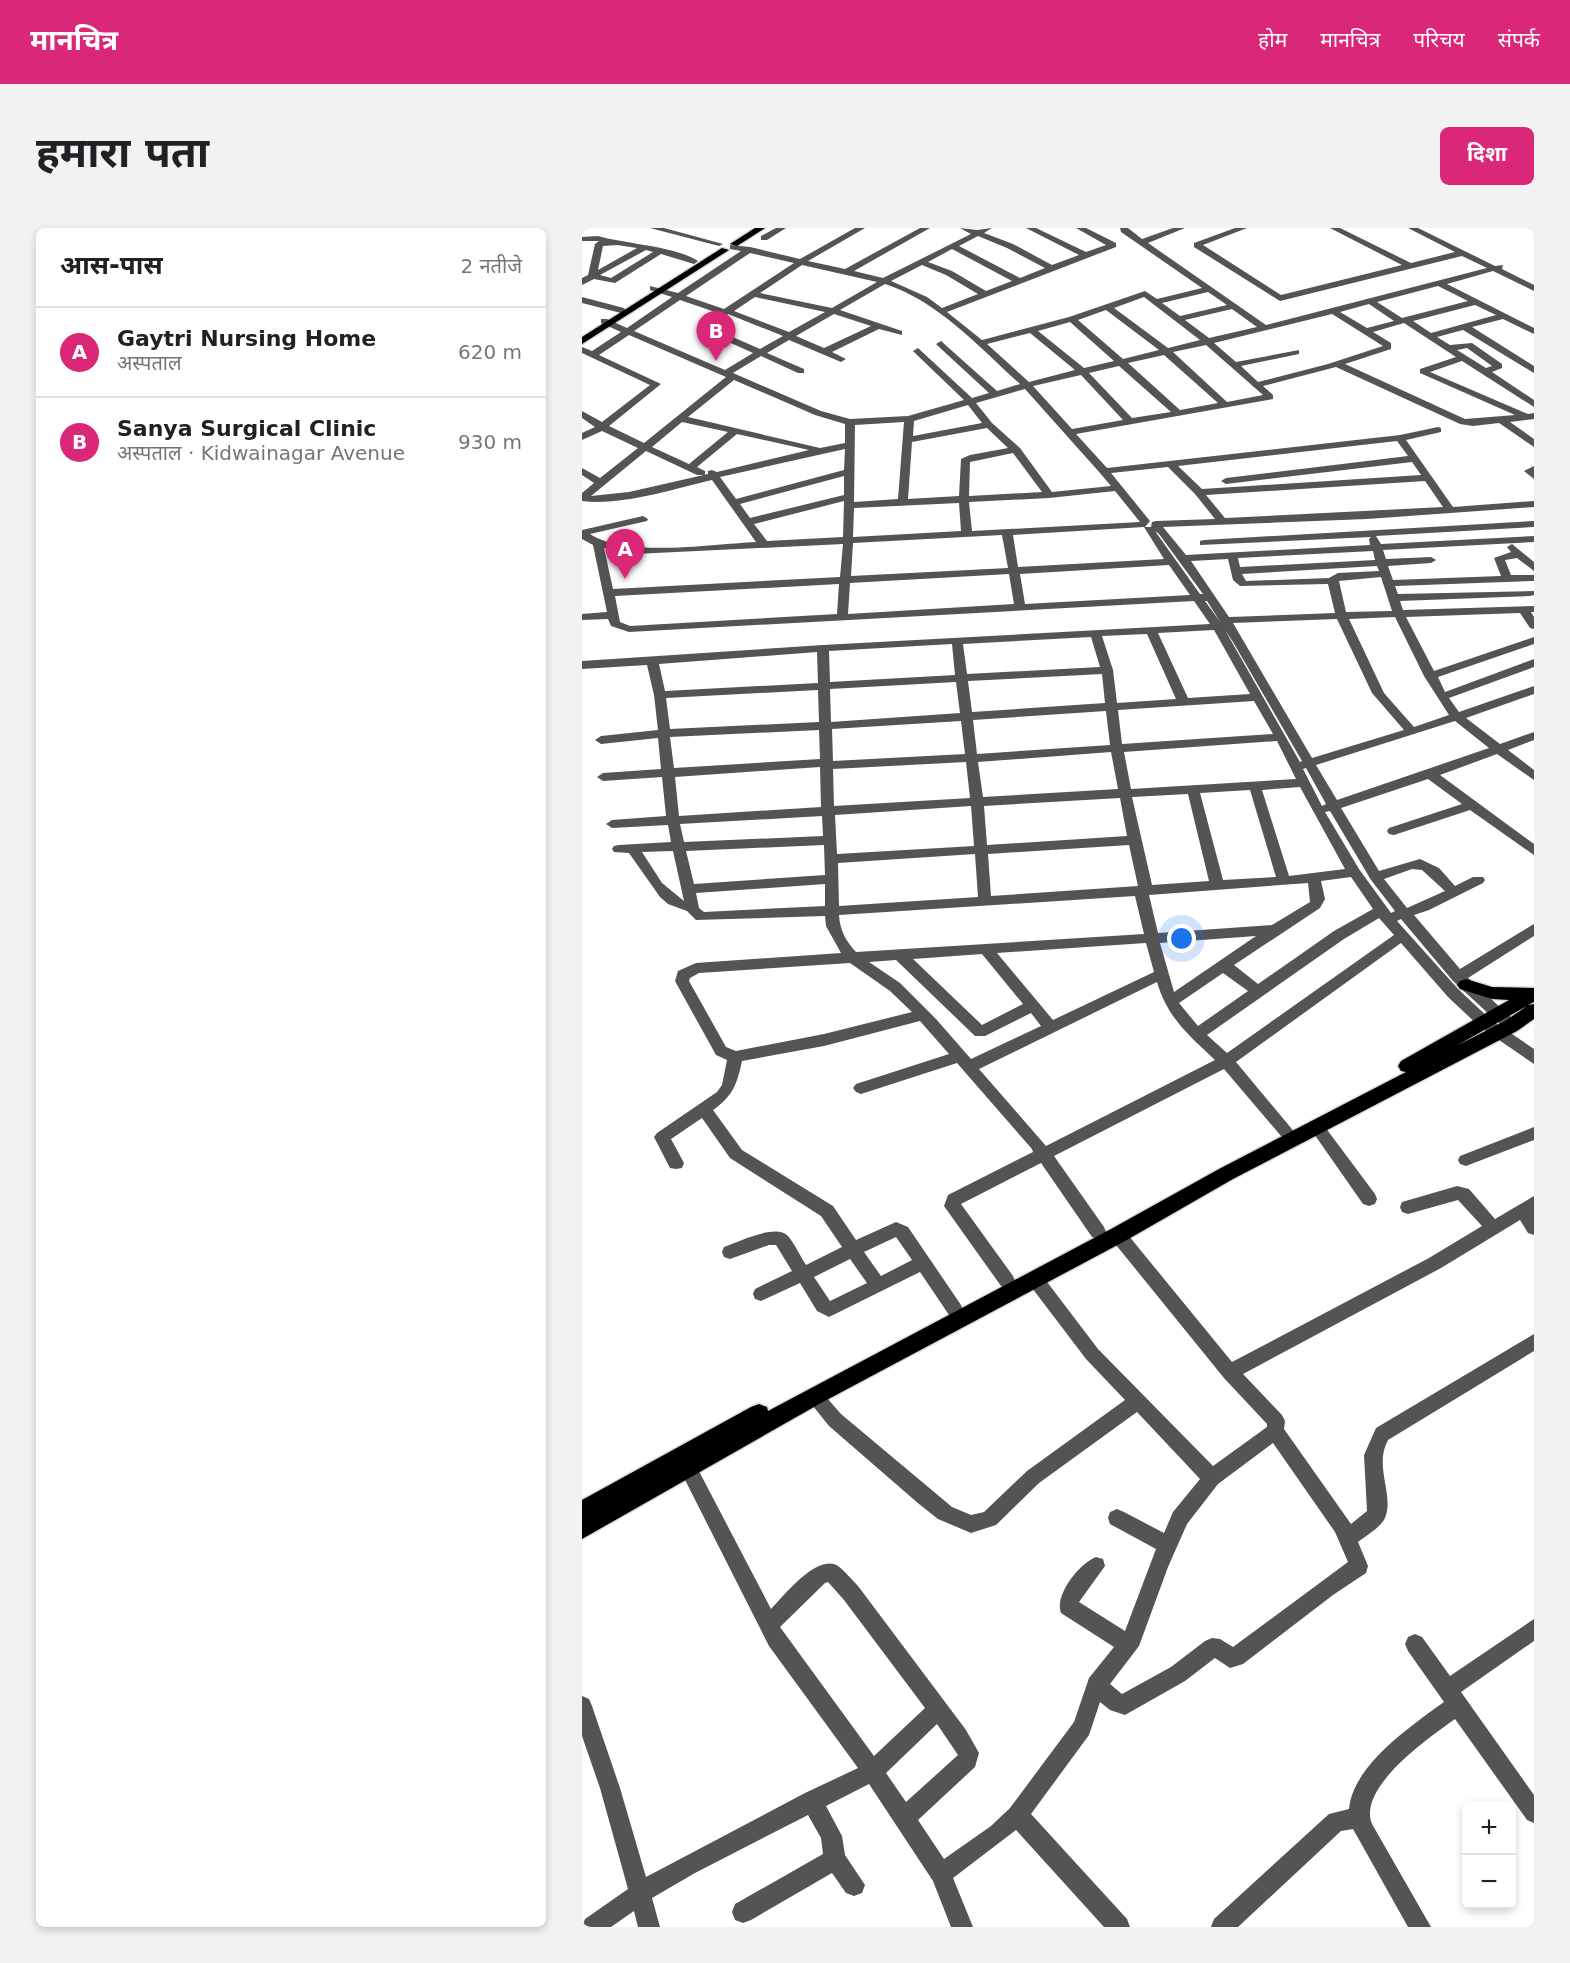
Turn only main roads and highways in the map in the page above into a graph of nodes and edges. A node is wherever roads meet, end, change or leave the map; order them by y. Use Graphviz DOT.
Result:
graph roads {
  1 [pos="754,228"];
  2 [pos="761,228"];
  3 [pos="726,246"];
  4 [pos="656,289"];
  5 [pos="606,322"];
  6 [pos="582,335"];
  7 [pos="582,341"];
  8 [pos="1462,981"];
  9 [pos="1534,1000"];
  10 [pos="1498,1024"];
  11 [pos="1108,1234"];
  12 [pos="685,1464"];
  13 [pos="582,1512"];
  14 [pos="582,1528"];
  1 -- 3 [label="main road"];
  2 -- 3 [label="main road"];
  3 -- 4 [label="main road"];
  3 -- 4 [label="main road"];
  4 -- 5 [label="main road"];
  4 -- 5 [label="main road"];
  5 -- 6 [label="main road"];
  5 -- 7 [label="main road"];
  8 -- 9 [label="highway"];
  9 -- 10 [label="highway"];
  10 -- 11 [label="highway"];
  10 -- 11 [label="highway"];
  11 -- 12 [label="highway"];
  11 -- 12 [label="highway"];
  12 -- 13 [label="highway"];
  12 -- 14 [label="highway"];
}
